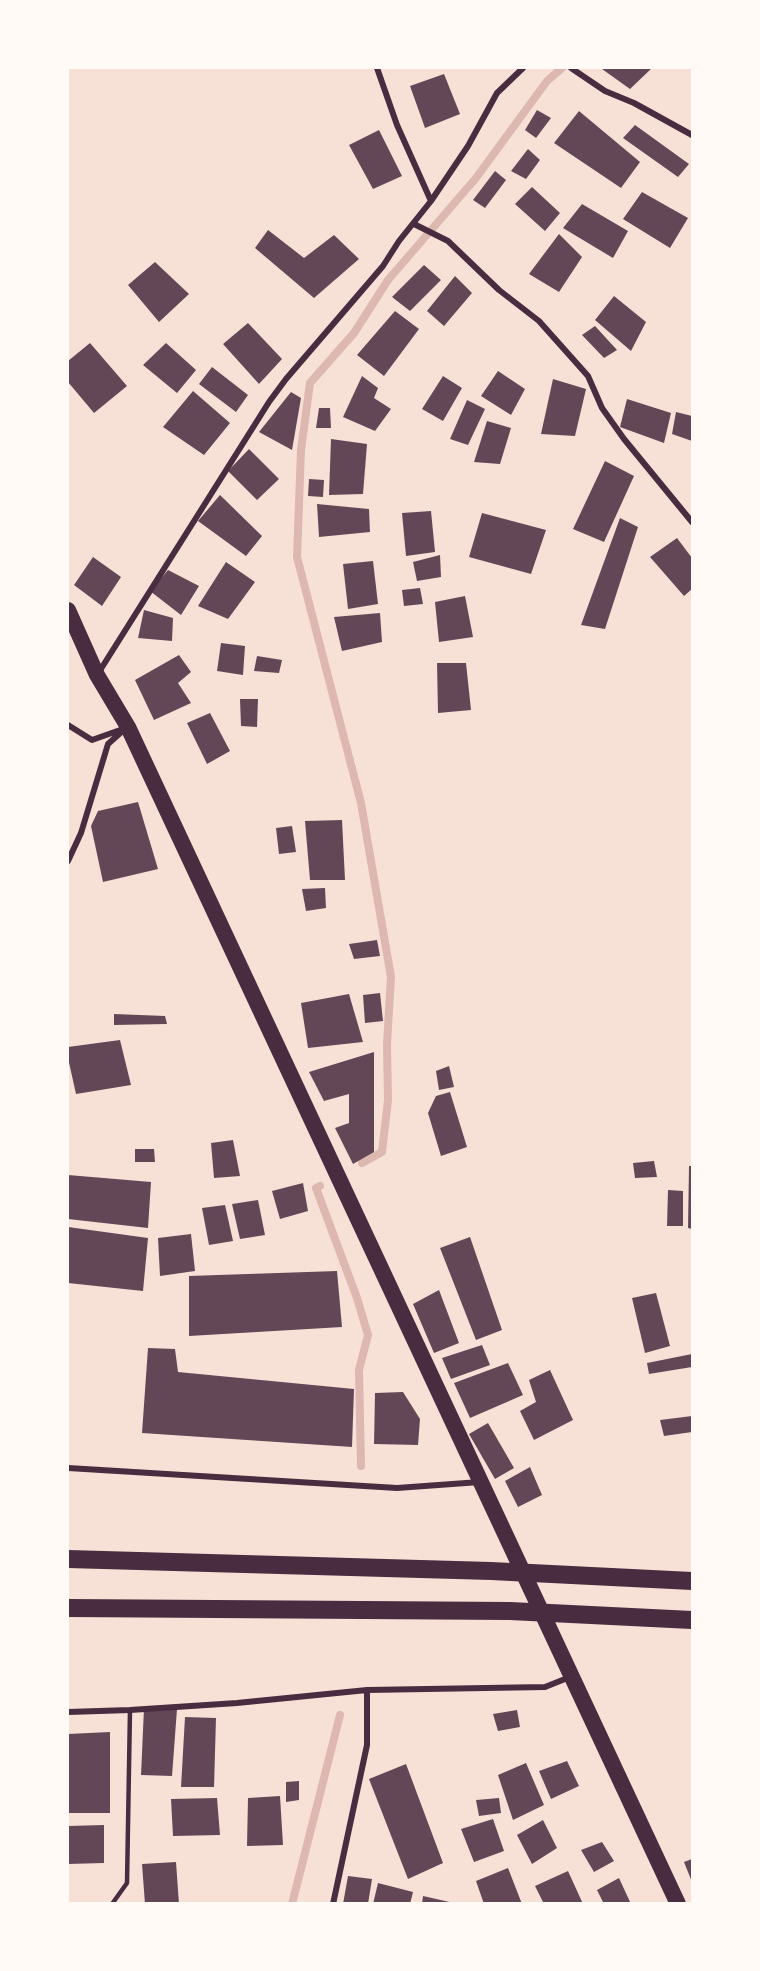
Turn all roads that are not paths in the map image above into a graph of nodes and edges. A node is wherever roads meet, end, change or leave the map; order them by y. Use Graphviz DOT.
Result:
graph roads {
  1 [pos="377,68"];
  2 [pos="523,68"];
  3 [pos="571,68"];
  4 [pos="693,135"];
  5 [pos="431,201"];
  6 [pos="414,224"];
  7 [pos="693,522"];
  8 [pos="68,610"];
  9 [pos="97,675"];
  10 [pos="68,724"];
  11 [pos="128,727"];
  12 [pos="68,861"];
  13 [pos="68,1468"];
  14 [pos="480,1482"];
  15 [pos="68,1559"];
  16 [pos="693,1581"];
  17 [pos="68,1608"];
  18 [pos="693,1620"];
  19 [pos="573,1676"];
  20 [pos="367,1690"];
  21 [pos="130,1710"];
  22 [pos="68,1712"];
  23 [pos="112,1904"];
  24 [pos="333,1904"];
  25 [pos="678,1904"];
  1 -- 5 [label="street"];
  2 -- 5 [label="street"];
  3 -- 4 [label="street"];
  5 -- 6 [label="street"];
  6 -- 7 [label="street"];
  6 -- 9 [label="street"];
  8 -- 9 [label="highway"];
  9 -- 11 [label="highway"];
  10 -- 11 [label="street"];
  11 -- 12 [label="street"];
  11 -- 14 [label="highway"];
  13 -- 14 [label="street"];
  14 -- 19 [label="highway"];
  15 -- 16 [label="highway"];
  17 -- 18 [label="highway"];
  19 -- 20 [label="street"];
  19 -- 25 [label="highway"];
  20 -- 21 [label="street"];
  20 -- 24 [label="street"];
  21 -- 22 [label="street"];
  21 -- 23 [label="lane"];
}
